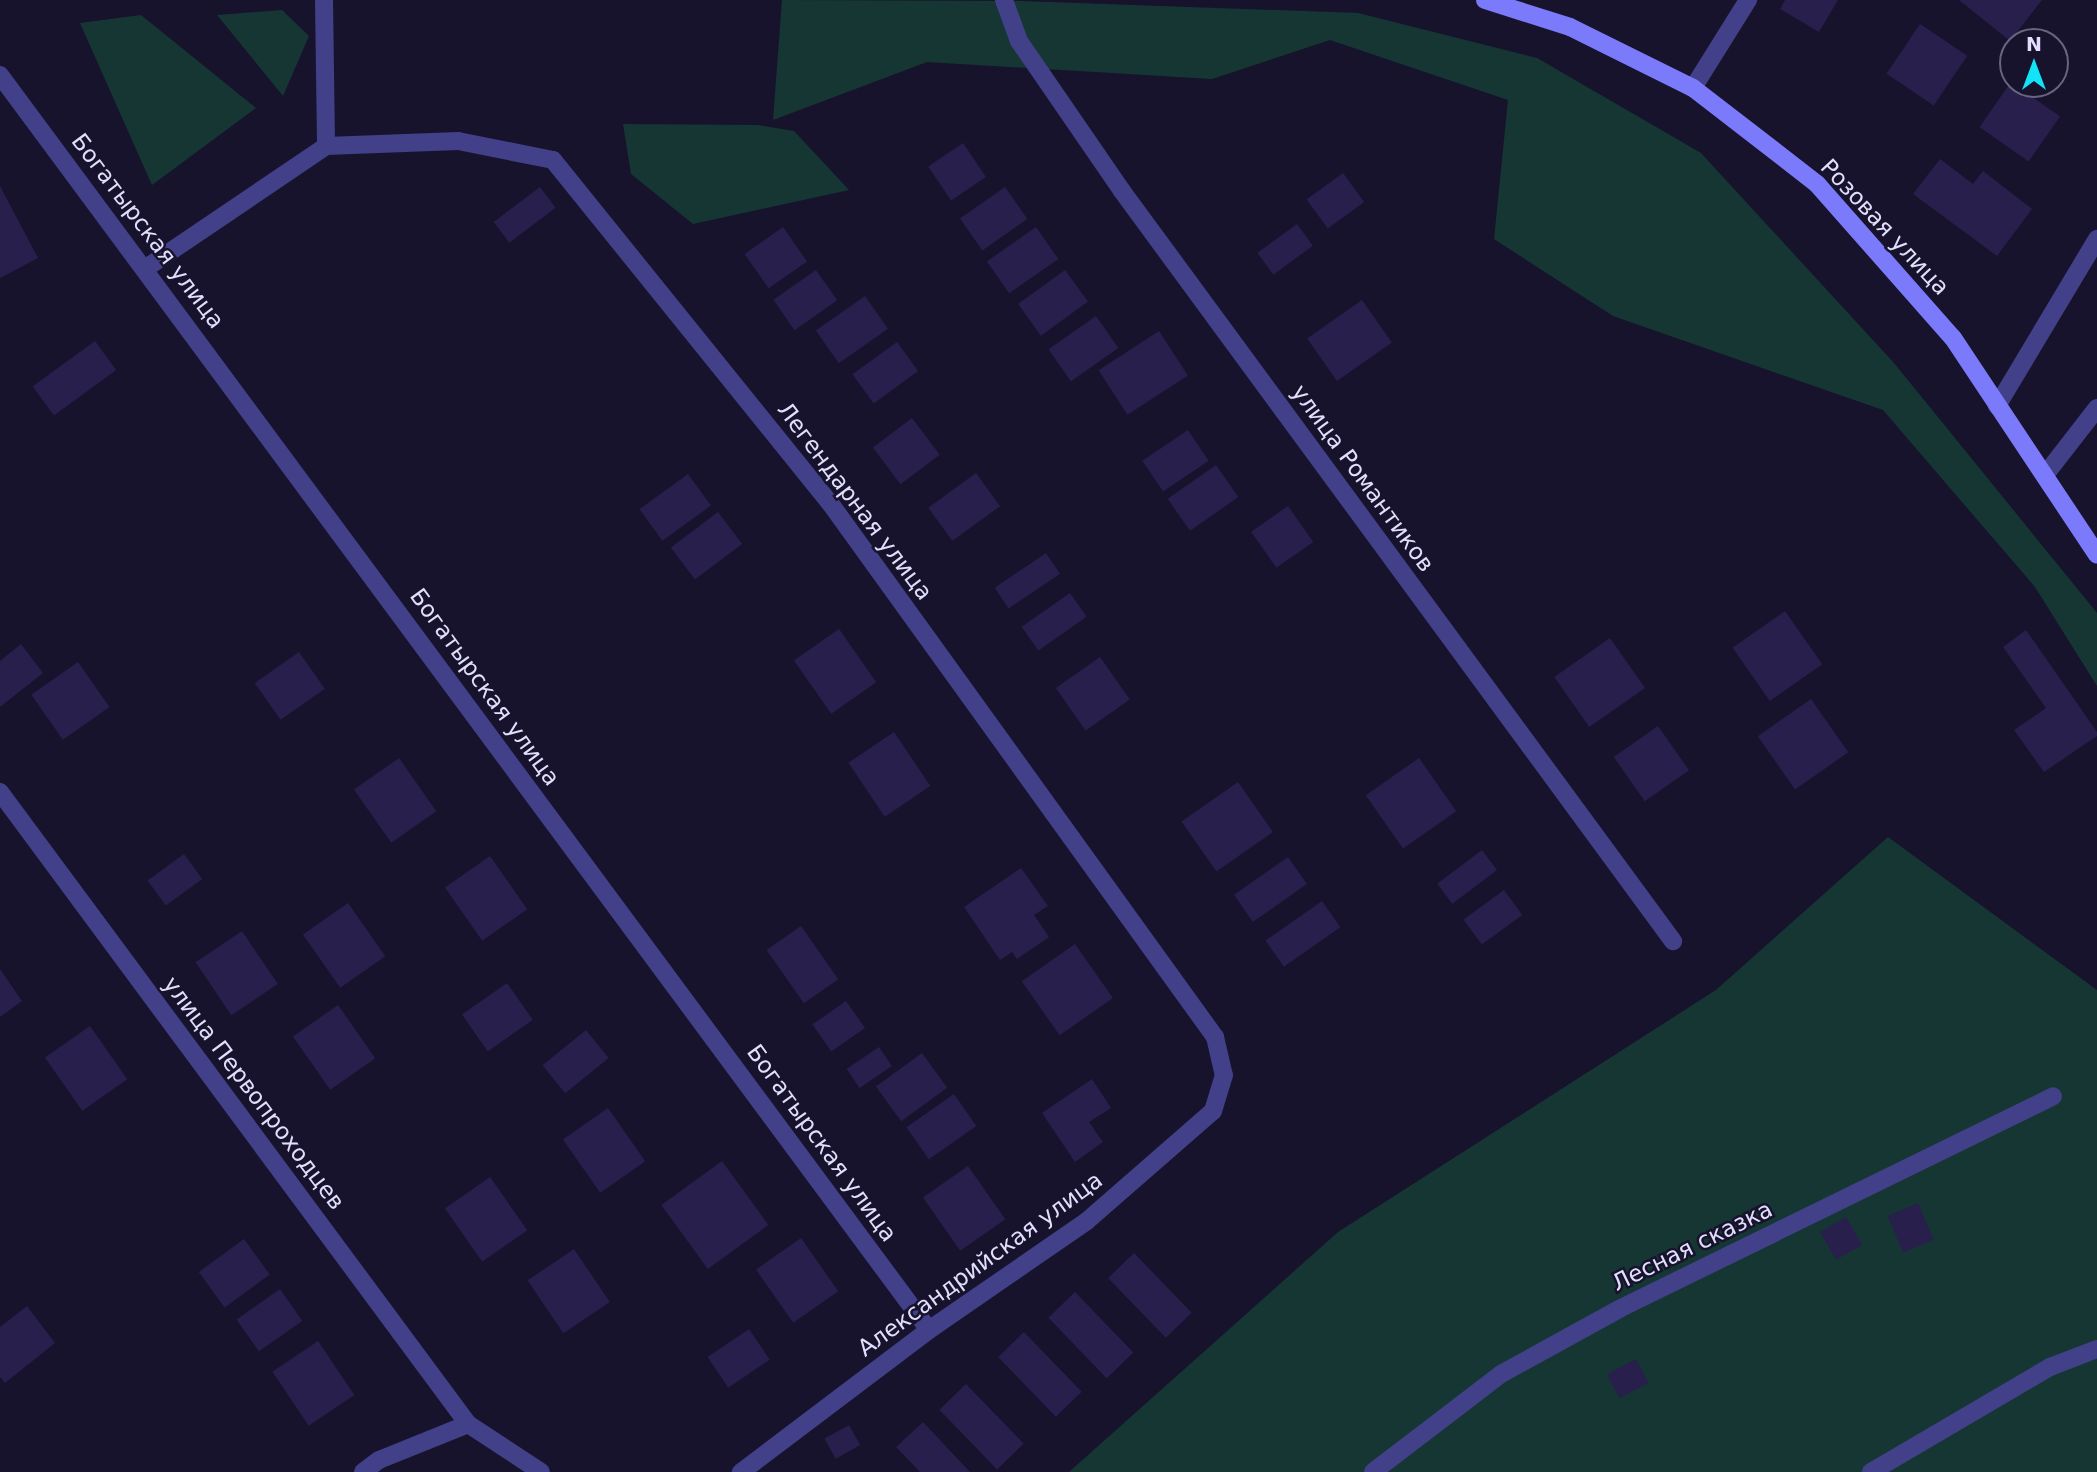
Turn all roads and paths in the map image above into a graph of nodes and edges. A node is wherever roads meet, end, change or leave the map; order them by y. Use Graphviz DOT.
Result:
graph roads {
  1 [pos="324,0"];
  2 [pos="1004,0"];
  3 [pos="1485,0"];
  4 [pos="1748,0"];
  5 [pos="0,75"];
  6 [pos="1693,88"];
  7 [pos="326,146"];
  8 [pos="2097,239"];
  9 [pos="146,268"];
  10 [pos="1997,406"];
  11 [pos="2097,408"];
  12 [pos="2045,475"];
  13 [pos="2097,555"];
  14 [pos="0,792"];
  15 [pos="1673,941"];
  16 [pos="1224,1075"];
  17 [pos="2053,1097"];
  18 [pos="929,1330"];
  19 [pos="2097,1349"];
  20 [pos="468,1424"];
  21 [pos="363,1472"];
  22 [pos="541,1472"];
  23 [pos="741,1472"];
  24 [pos="1373,1472"];
  25 [pos="1871,1472"];
  1 -- 7 [label="street"];
  2 -- 15 [label="street, улица Романтиков"];
  3 -- 6 [label="main road, Розовая улица"];
  4 -- 6 [label="street"];
  5 -- 9 [label="street, Богатырская улица"];
  6 -- 10 [label="main road, Розовая улица"];
  7 -- 9 [label="street"];
  7 -- 16 [label="street, Легендарная улица"];
  8 -- 10 [label="street"];
  9 -- 18 [label="street, Богатырская улица"];
  10 -- 12 [label="main road, Розовая улица"];
  11 -- 12 [label="street"];
  12 -- 13 [label="main road, Розовая улица"];
  14 -- 20 [label="street, улица Первопроходцев"];
  16 -- 18 [label="street, Александрийская улица"];
  17 -- 24 [label="street, Лесная сказка"];
  18 -- 23 [label="street, Александрийская улица"];
  19 -- 25 [label="street"];
  20 -- 21 [label="street"];
  20 -- 22 [label="street"];
}
